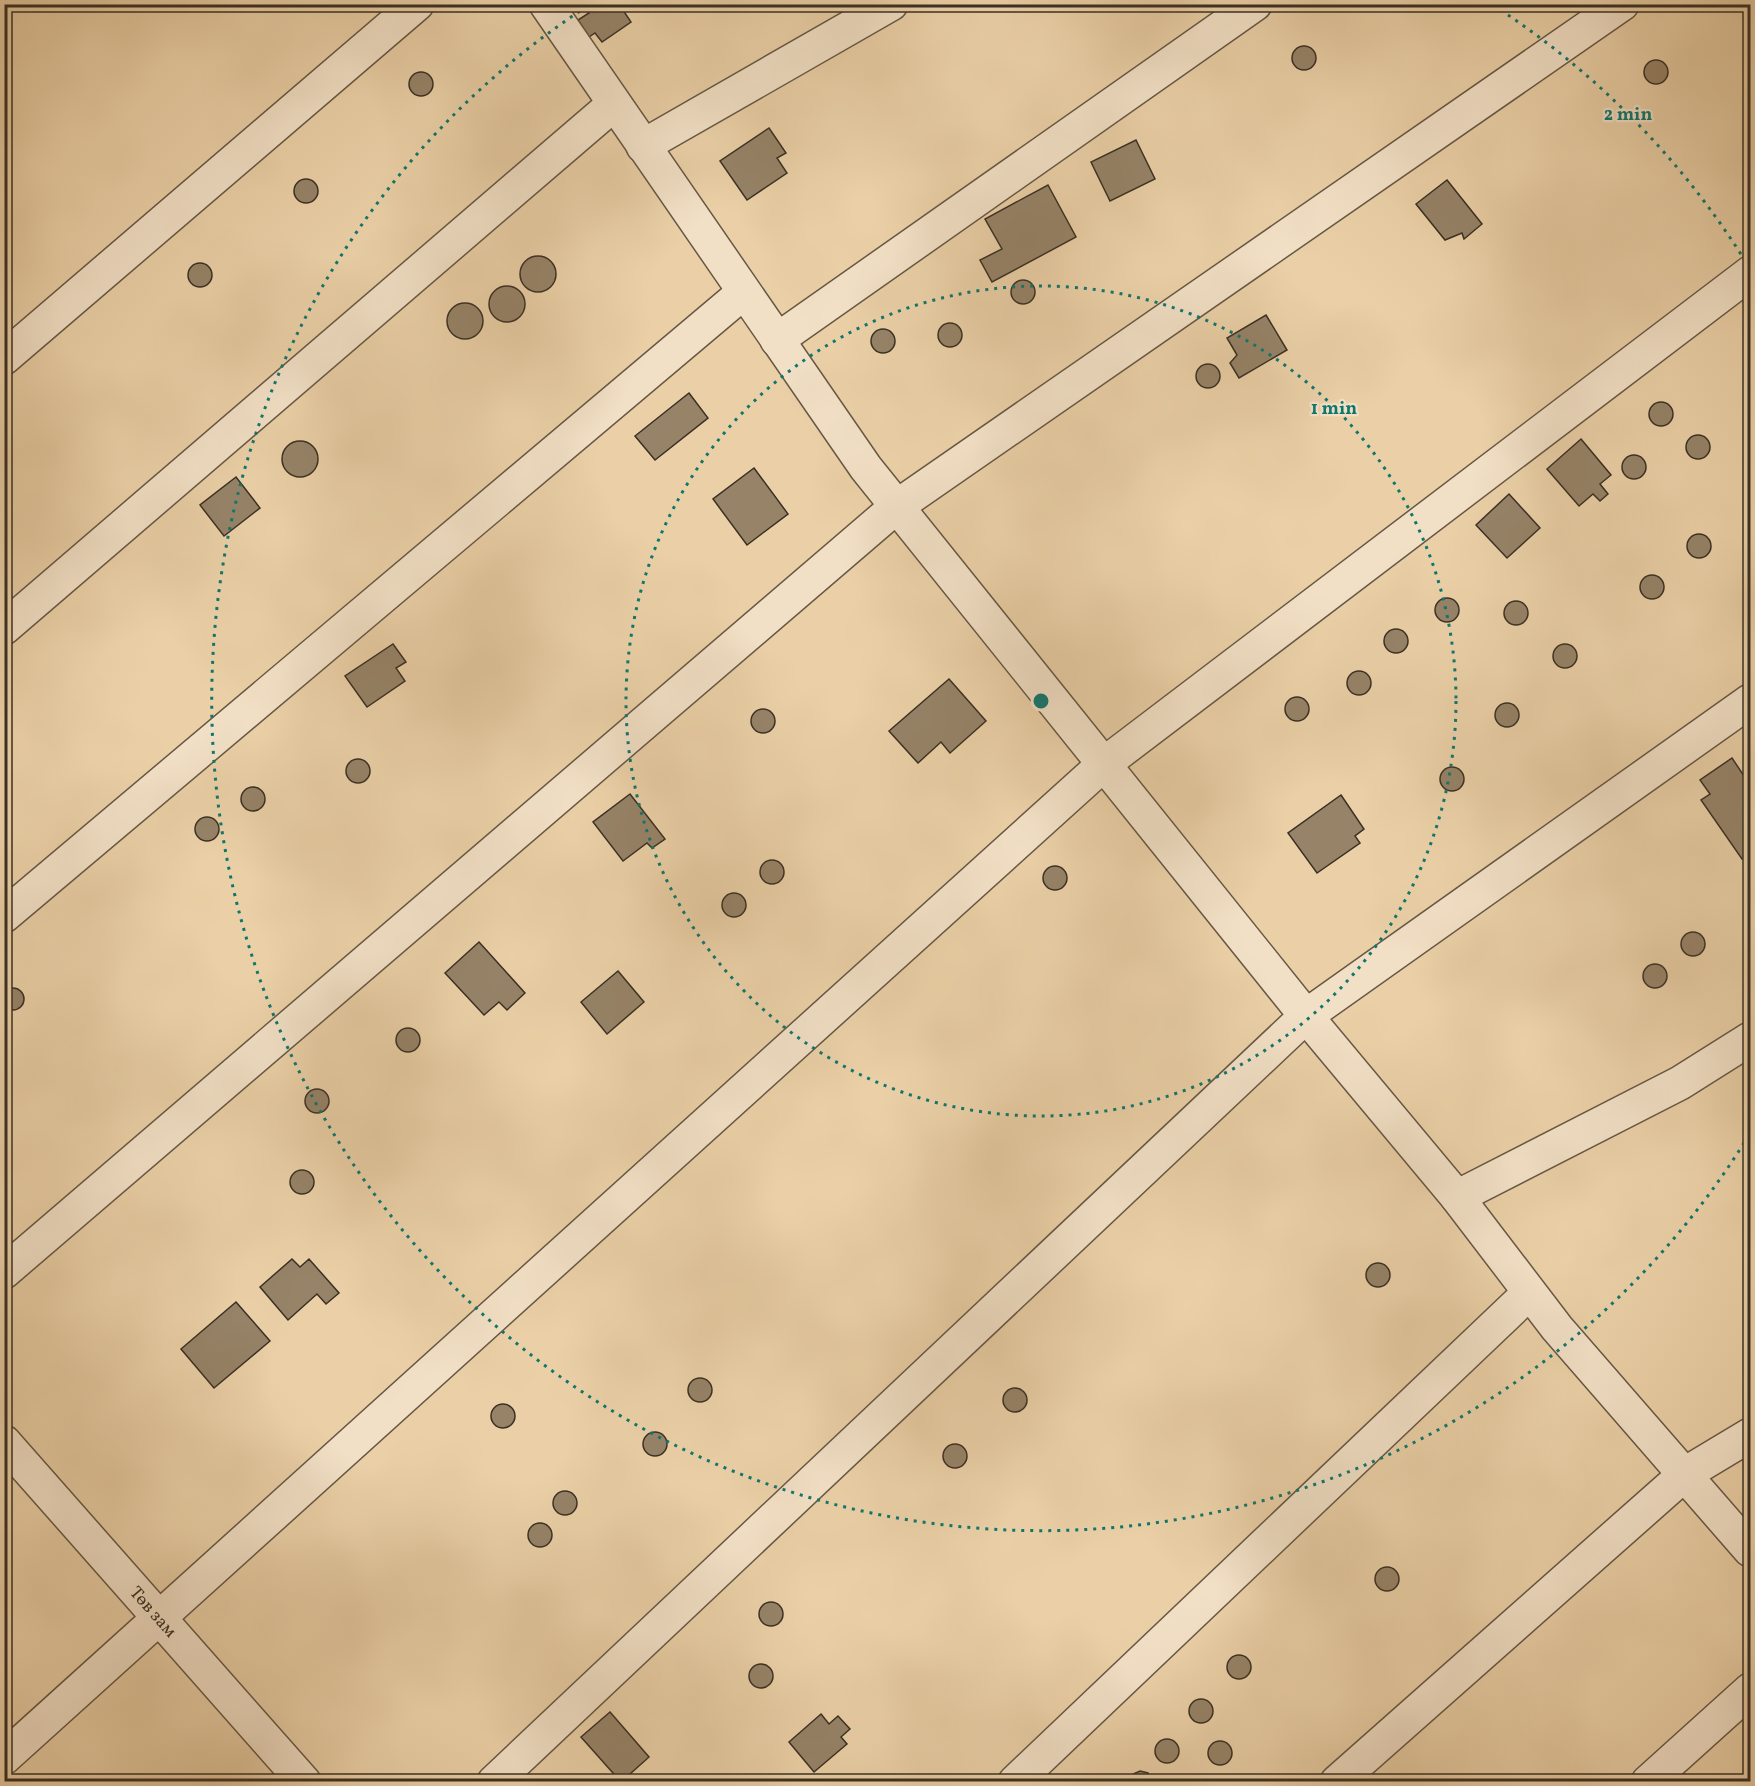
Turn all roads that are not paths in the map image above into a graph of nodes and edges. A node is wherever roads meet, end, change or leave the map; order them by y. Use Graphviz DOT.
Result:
graph roads {
  1 [pos="417,4"];
  2 [pos="546,4"];
  3 [pos="891,4"];
  4 [pos="1254,4"];
  5 [pos="1622,4"];
  6 [pos="614,104"];
  7 [pos="643,146"];
  8 [pos="1750,273"];
  9 [pos="744,292"];
  10 [pos="777,339"];
  11 [pos="4,358"];
  12 [pos="896,507"];
  13 [pos="4,628"];
  14 [pos="1750,701"];
  15 [pos="1104,764"];
  16 [pos="4,916"];
  17 [pos="1306,1016"];
  18 [pos="1750,1039"];
  19 [pos="1457,1197"];
  20 [pos="4,1272"];
  21 [pos="1529,1293"];
  22 [pos="1750,1435"];
  23 [pos="5,1445"];
  24 [pos="1685,1474"];
  25 [pos="1750,1550"];
  26 [pos="158,1618"];
  27 [pos="1750,1690"];
  28 [pos="4,1758"];
  29 [pos="304,1782"];
  30 [pos="494,1782"];
  31 [pos="1015,1782"];
  32 [pos="1337,1782"];
  33 [pos="1648,1782"];
  1 -- 11 [label="street"];
  2 -- 6 [label="street"];
  3 -- 7 [label="street"];
  4 -- 10 [label="street"];
  5 -- 12 [label="street"];
  6 -- 7 [label="street"];
  6 -- 13 [label="street"];
  7 -- 9 [label="street"];
  8 -- 15 [label="street"];
  9 -- 10 [label="street"];
  9 -- 16 [label="street"];
  10 -- 12 [label="street"];
  12 -- 15 [label="street"];
  12 -- 20 [label="street"];
  14 -- 17 [label="street"];
  15 -- 17 [label="street"];
  15 -- 26 [label="street"];
  17 -- 19 [label="street"];
  17 -- 30 [label="street"];
  18 -- 19 [label="street"];
  19 -- 21 [label="street"];
  21 -- 24 [label="street"];
  21 -- 31 [label="street"];
  22 -- 24 [label="street"];
  23 -- 26 [label="street, Төв зам"];
  24 -- 25 [label="street"];
  24 -- 32 [label="street"];
  26 -- 28 [label="street"];
  26 -- 29 [label="street, Төв зам"];
  27 -- 33 [label="street"];
}
